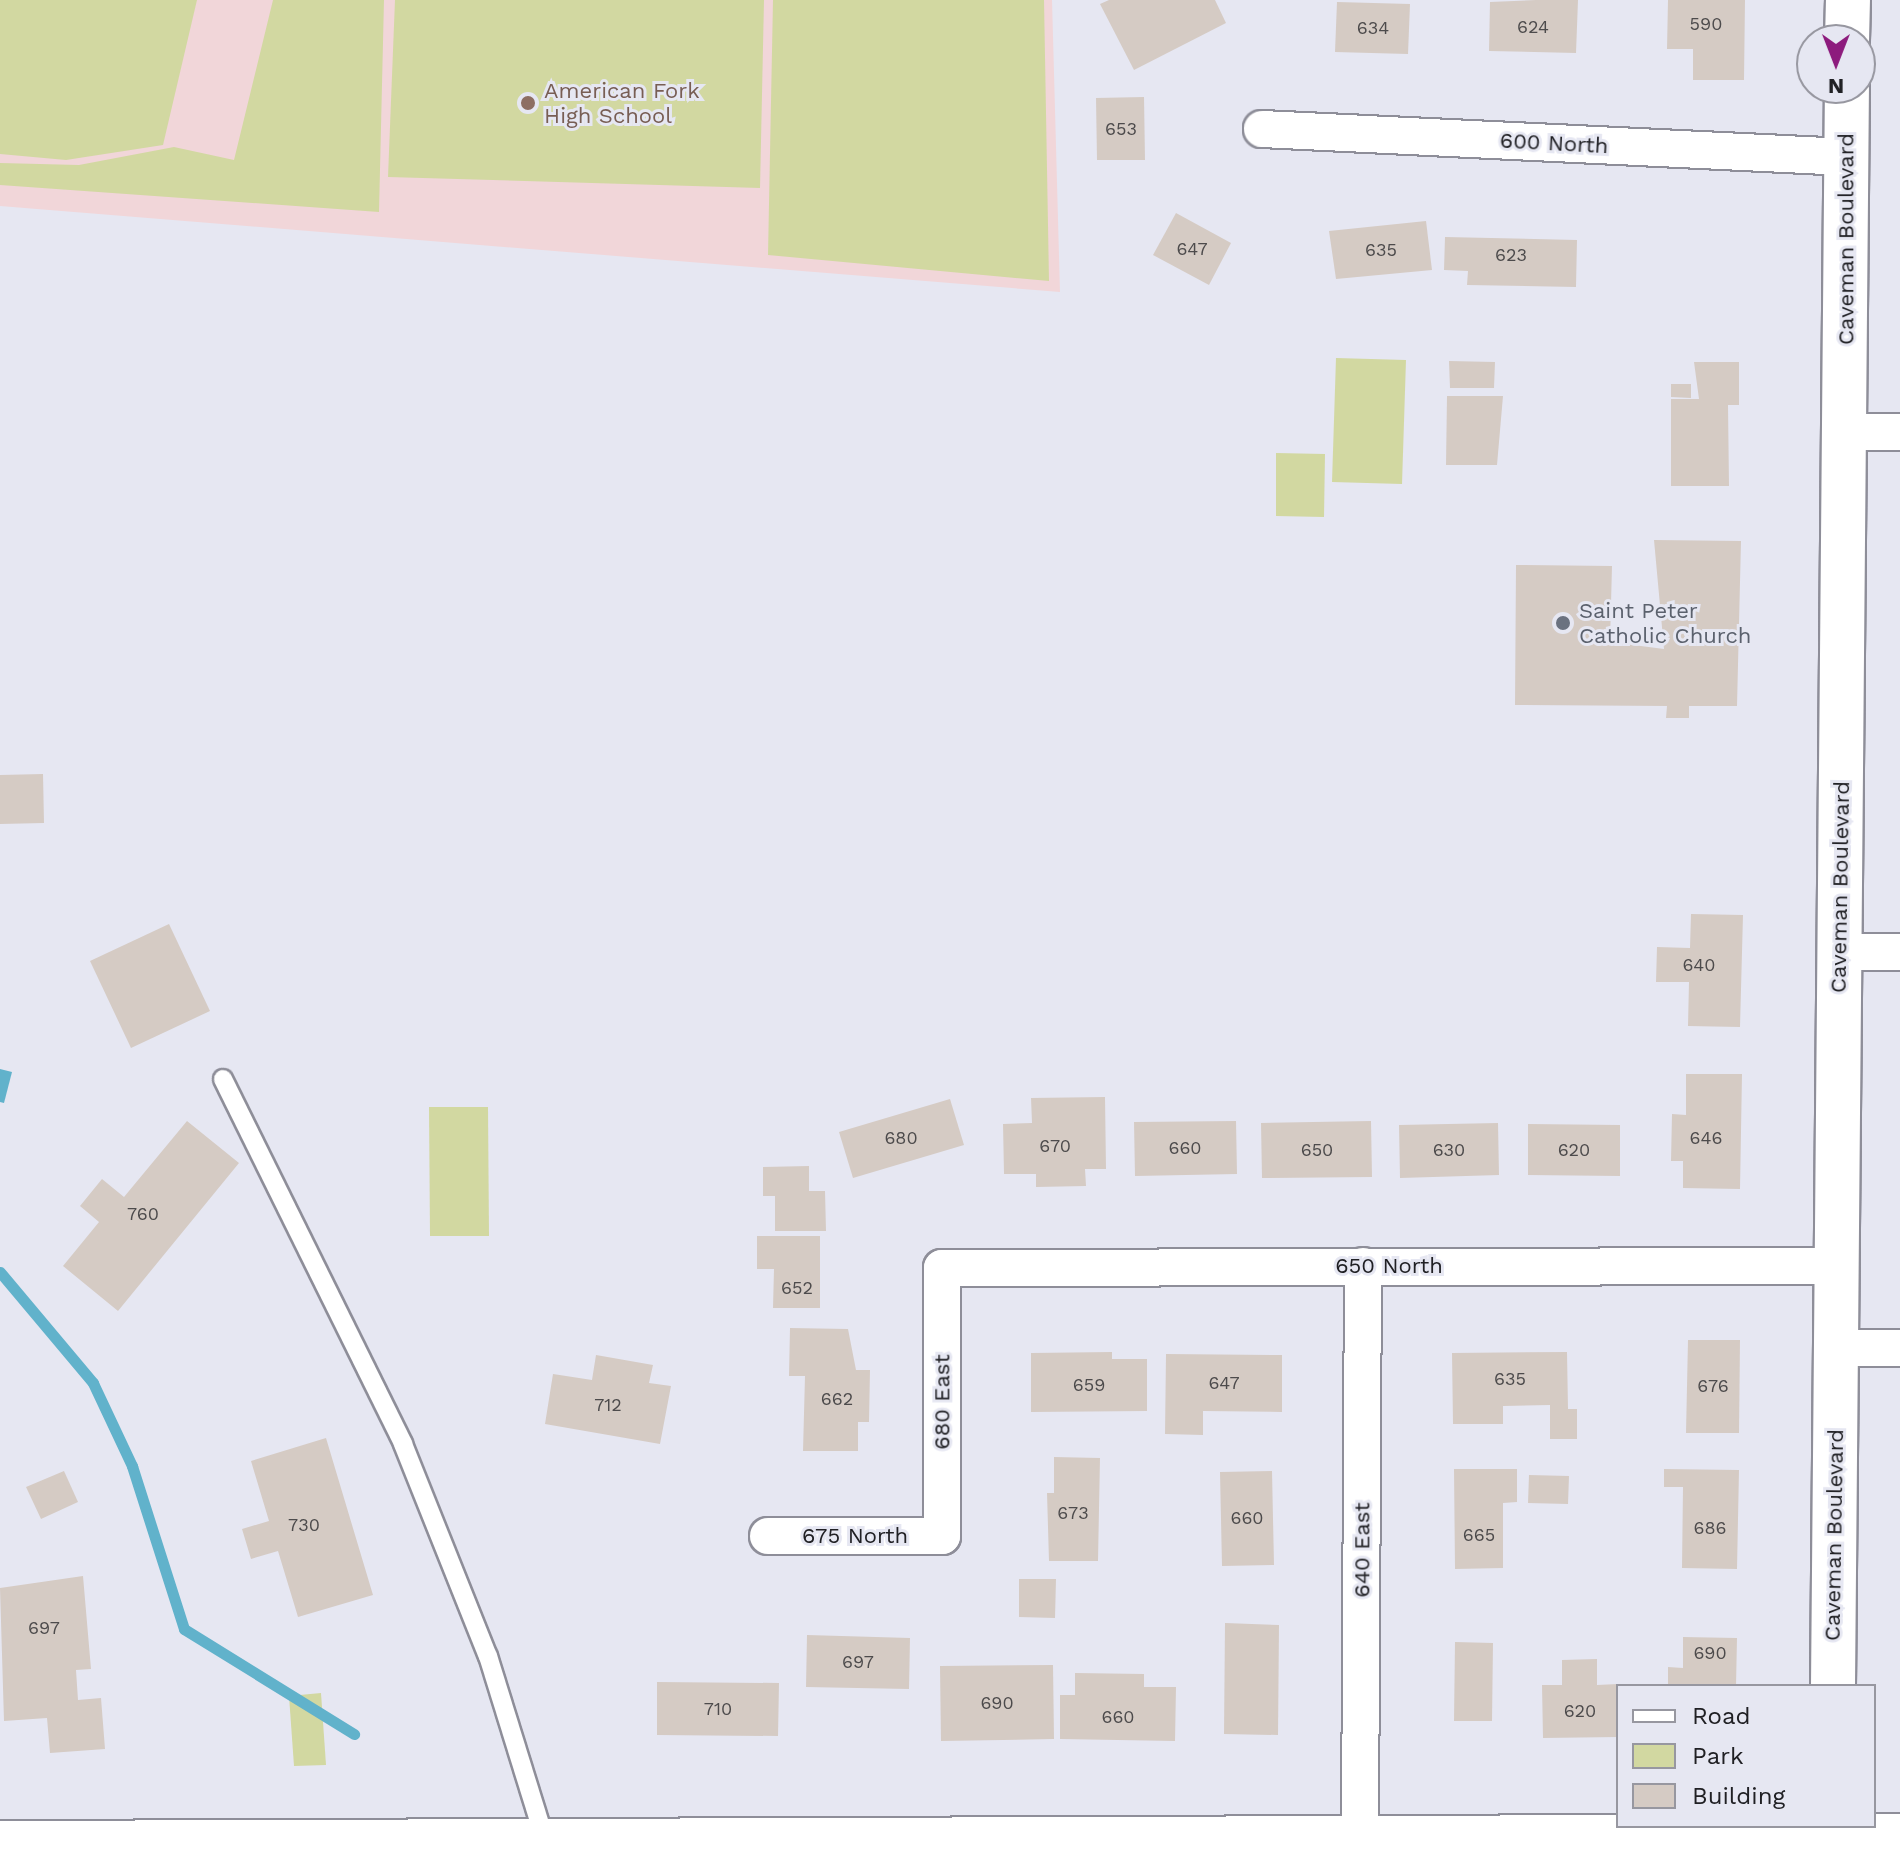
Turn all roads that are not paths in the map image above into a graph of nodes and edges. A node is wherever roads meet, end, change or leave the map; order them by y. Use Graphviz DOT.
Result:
graph roads {
  1 [pos="1848,0"];
  2 [pos="1847,24"];
  3 [pos="1847,104"];
  4 [pos="1262,129"];
  5 [pos="1846,157"];
  6 [pos="1844,432"];
  7 [pos="1900,432"];
  8 [pos="1839,952"];
  9 [pos="1900,952"];
  10 [pos="223,1079"];
  11 [pos="1363,1266"];
  12 [pos="1837,1266"];
  13 [pos="942,1268"];
  14 [pos="1836,1348"];
  15 [pos="1900,1348"];
  16 [pos="768,1536"];
  17 [pos="942,1536"];
  18 [pos="1833,1684"];
  19 [pos="1832,1831"];
  20 [pos="1360,1834"];
  21 [pos="1900,1836"];
  22 [pos="545,1840"];
  23 [pos="0,1843"];
  24 [pos="1235,1844"];
  25 [pos="1635,1844"];
  26 [pos="378,1846"];
  1 -- 2 [label="street"];
  3 -- 5 [label="street, Caveman Boulevard"];
  4 -- 5 [label="street, 600 North"];
  5 -- 6 [label="street, Caveman Boulevard"];
  6 -- 7 [label="street"];
  6 -- 8 [label="street, Caveman Boulevard"];
  8 -- 9 [label="street"];
  8 -- 12 [label="street, Caveman Boulevard"];
  10 -- 22 [label="lane"];
  11 -- 12 [label="street, 650 North"];
  11 -- 13 [label="street, 650 North"];
  11 -- 20 [label="street, 640 East"];
  12 -- 14 [label="street, Caveman Boulevard"];
  13 -- 17 [label="street, 680 East"];
  14 -- 15 [label="street"];
  14 -- 18 [label="street, Caveman Boulevard"];
  16 -- 17 [label="street, 675 North"];
  19 -- 21 [label="street"];
  19 -- 25 [label="street"];
  20 -- 24 [label="street"];
  20 -- 25 [label="street"];
  22 -- 24 [label="street"];
  22 -- 26 [label="street"];
  23 -- 26 [label="street"];
}
